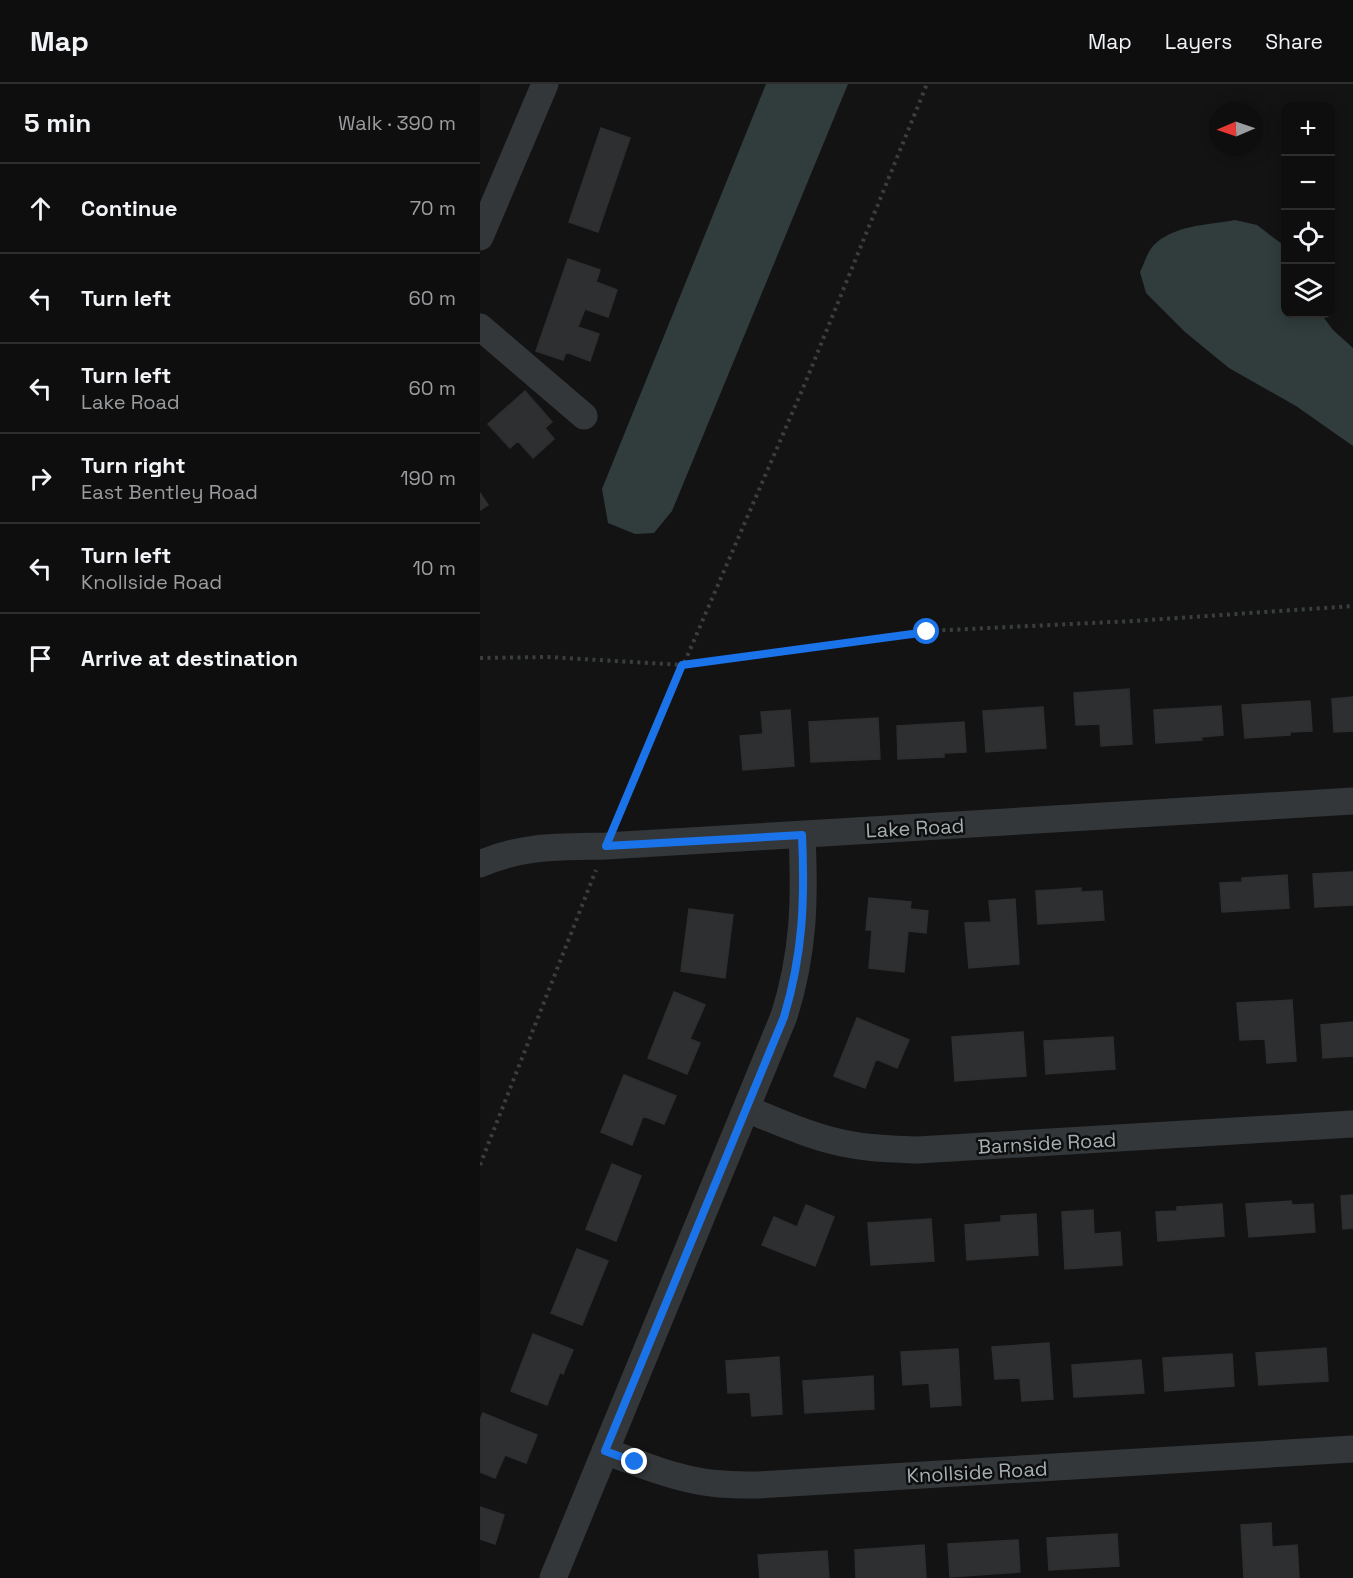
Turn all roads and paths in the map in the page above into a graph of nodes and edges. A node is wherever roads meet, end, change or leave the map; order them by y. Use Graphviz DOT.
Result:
graph roads {
  1 [pos="545,84"];
  2 [pos="927,84"];
  3 [pos="480,237"];
  4 [pos="480,327"];
  5 [pos="584,416"];
  6 [pos="1353,606"];
  7 [pos="480,658"];
  8 [pos="682,665"];
  9 [pos="1353,801"];
  10 [pos="802,835"];
  11 [pos="606,846"];
  12 [pos="480,864"];
  13 [pos="747,1109"];
  14 [pos="1353,1124"];
  15 [pos="480,1165"];
  16 [pos="1353,1449"];
  17 [pos="605,1451"];
  18 [pos="553,1578"];
  1 -- 3 [label="street"];
  2 -- 8 [label="path"];
  4 -- 5 [label="street"];
  6 -- 8 [label="path"];
  7 -- 8 [label="path"];
  8 -- 11 [label="path"];
  9 -- 10 [label="street, Lake Road"];
  10 -- 11 [label="street, Lake Road"];
  10 -- 13 [label="street"];
  11 -- 12 [label="street, Lake Road"];
  11 -- 15 [label="path"];
  13 -- 14 [label="street, Barnside Road"];
  13 -- 17 [label="street"];
  16 -- 17 [label="street, Knollside Road"];
  17 -- 18 [label="street"];
}
